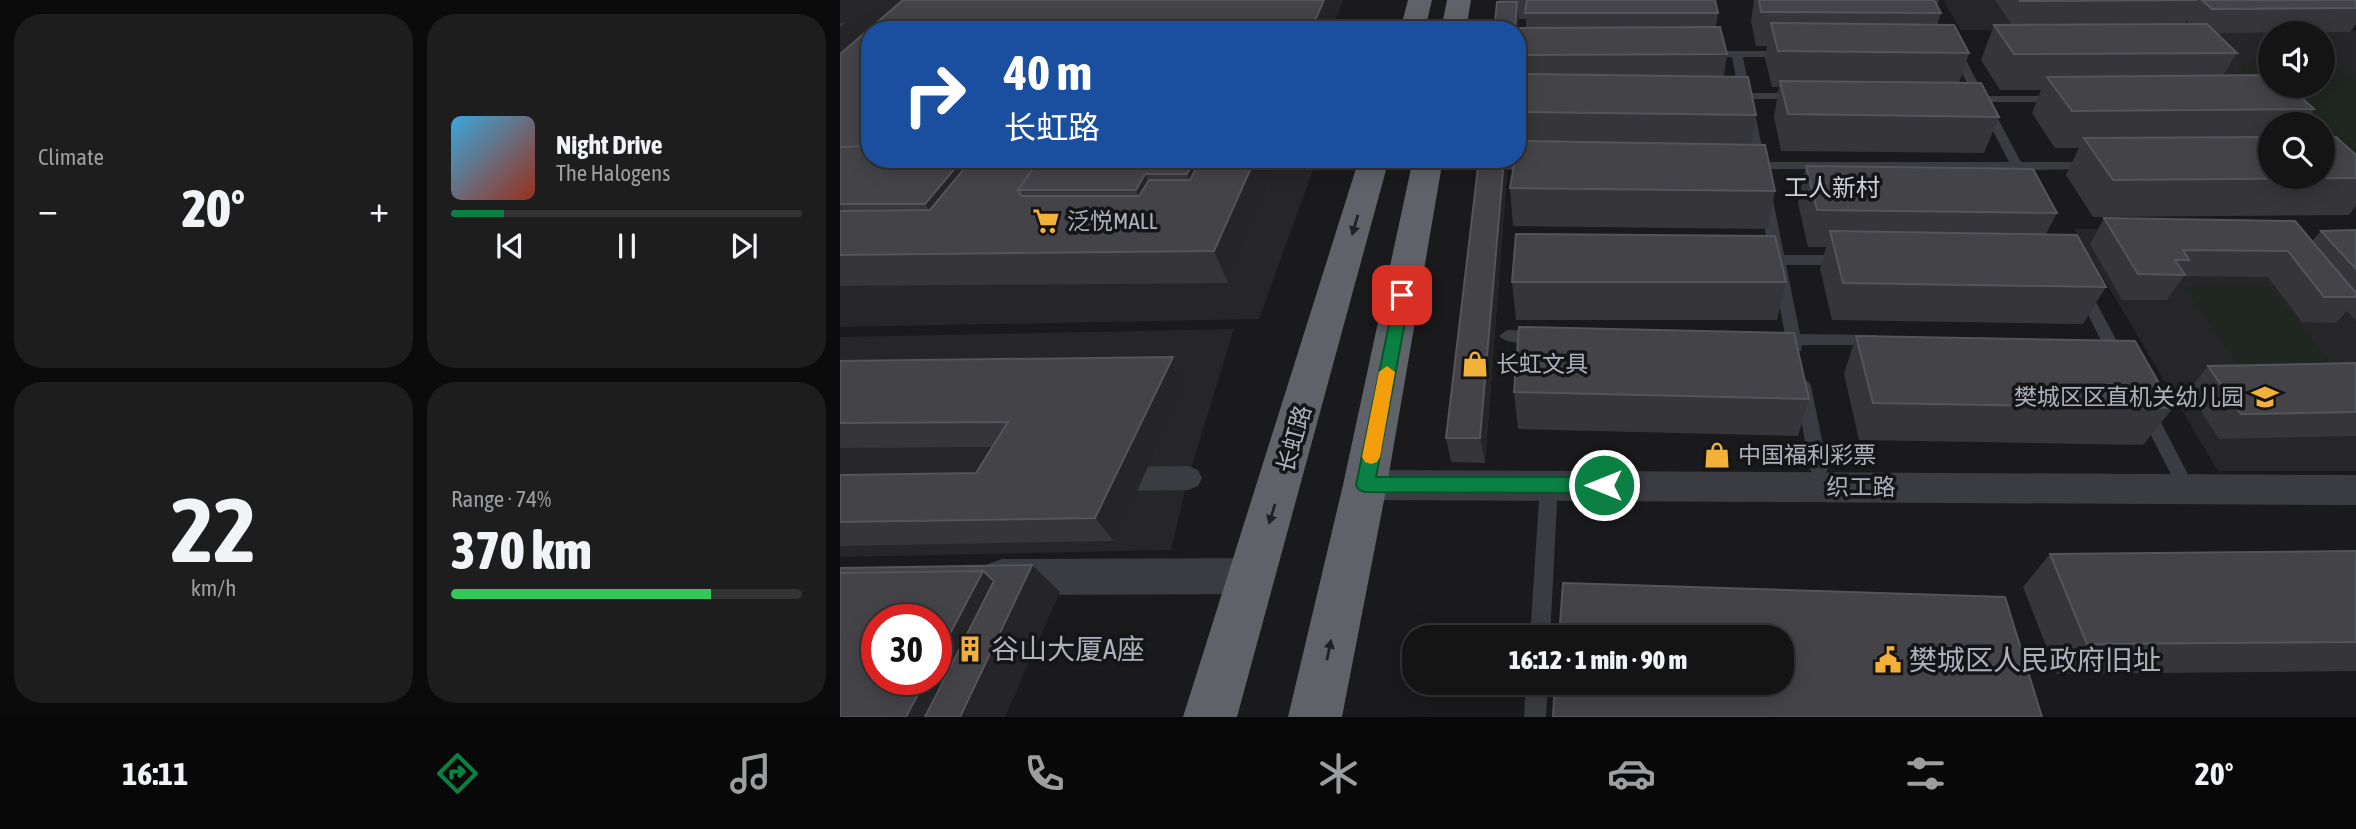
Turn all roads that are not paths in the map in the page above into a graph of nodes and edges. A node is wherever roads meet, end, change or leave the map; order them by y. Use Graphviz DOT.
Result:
graph roads {
  1 [pos="1420,0"];
  2 [pos="1459,0"];
  3 [pos="1414,21"];
  4 [pos="1455,21"];
  5 [pos="1806,53"];
  6 [pos="1943,53"];
  7 [pos="1696,54"];
  8 [pos="1737,54"];
  9 [pos="1718,96"];
  10 [pos="1745,96"];
  11 [pos="1815,97"];
  12 [pos="1954,99"];
  13 [pos="1982,99"];
  14 [pos="2065,99"];
  15 [pos="1526,165"];
  16 [pos="1544,166"];
  17 [pos="1733,166"];
  18 [pos="1760,166"];
  19 [pos="2017,166"];
  20 [pos="2110,166"];
  21 [pos="1371,168"];
  22 [pos="1442,168"];
  23 [pos="2036,201"];
  24 [pos="1778,260"];
  25 [pos="1861,260"];
  26 [pos="2074,273"];
  27 [pos="1507,336"];
  28 [pos="1562,337"];
  29 [pos="1753,339"];
  30 [pos="1794,339"];
  31 [pos="1888,342"];
  32 [pos="2124,369"];
  33 [pos="2137,393"];
  34 [pos="1819,469"];
  35 [pos="1188,478"];
  36 [pos="1077,479"];
  37 [pos="1365,485"];
  38 [pos="1549,485"];
  39 [pos="2187,489"];
  40 [pos="2356,490"];
  41 [pos="1253,576"];
  42 [pos="966,577"];
  43 [pos="1541,625"];
  44 [pos="1536,695"];
  45 [pos="1210,717"];
  46 [pos="1315,717"];
  47 [pos="1535,717"];
  1 -- 3 [label="highway"];
  2 -- 4 [label="highway"];
  5 -- 8 [label="lane"];
  6 -- 13 [label="lane"];
  7 -- 8 [label="lane"];
  8 -- 10 [label="lane"];
  9 -- 10 [label="lane"];
  10 -- 11 [label="lane"];
  10 -- 18 [label="lane"];
  12 -- 13 [label="lane"];
  13 -- 14 [label="lane"];
  13 -- 19 [label="lane"];
  15 -- 16 [label="lane"];
  17 -- 18 [label="lane"];
  18 -- 19 [label="lane"];
  18 -- 24 [label="lane"];
  19 -- 20 [label="lane"];
  19 -- 23 [label="lane"];
  21 -- 41 [label="highway, 长虹路, one-way"];
  22 -- 37 [label="highway"];
  24 -- 25 [label="lane"];
  24 -- 30 [label="lane"];
  26 -- 32 [label="lane"];
  27 -- 28 [label="lane"];
  29 -- 30 [label="lane"];
  30 -- 31 [label="lane"];
  30 -- 34 [label="lane"];
  33 -- 39 [label="lane"];
  35 -- 36 [label="street"];
  37 -- 38 [label="street, 织工路"];
  46 -- 37 [label="highway, one-way"];
  38 -- 39 [label="street, 织工路"];
  38 -- 43 [label="lane"];
  39 -- 40 [label="street, 织工路"];
  41 -- 42 [label="street"];
  41 -- 45 [label="highway, 长虹路"];
  44 -- 47 [label="lane"];
}
